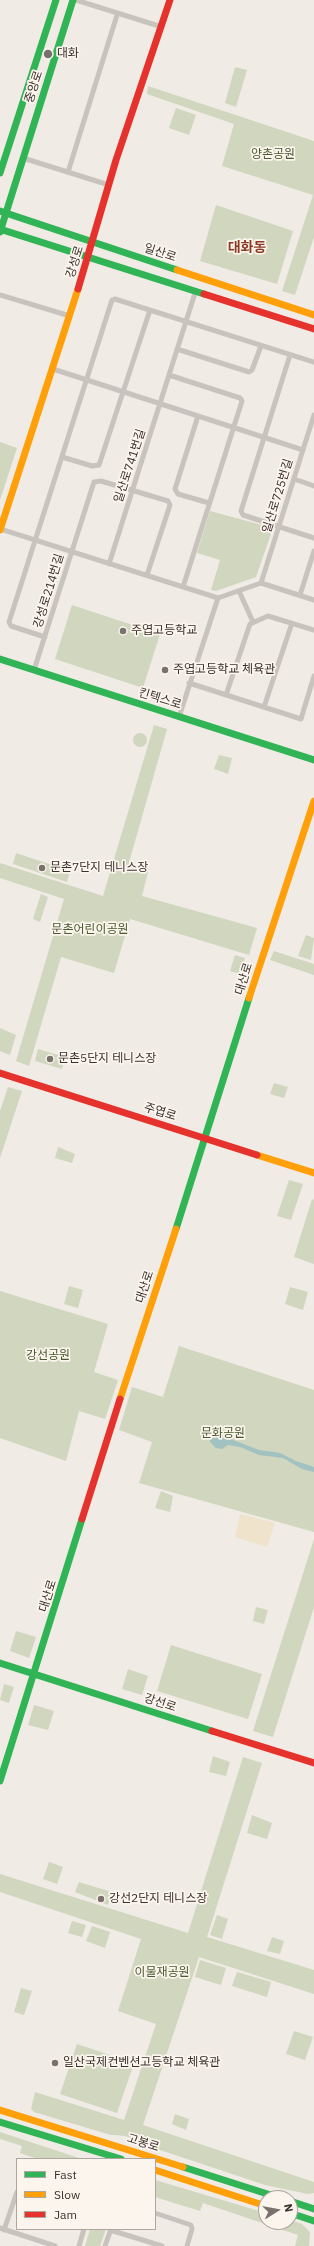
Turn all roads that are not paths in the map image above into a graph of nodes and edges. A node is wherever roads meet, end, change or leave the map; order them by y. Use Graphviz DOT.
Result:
graph roads {
  1 [pos="56,0"];
  2 [pos="74,0"];
  3 [pos="170,0"];
  4 [pos="117,15"];
  5 [pos="162,27"];
  6 [pos="3,152"];
  7 [pos="23,158"];
  8 [pos="68,172"];
  9 [pos="0,173"];
  10 [pos="108,185"];
  11 [pos="3,212"];
  12 [pos="0,230"];
  13 [pos="92,242"];
  14 [pos="87,257"];
  15 [pos="195,292"];
  16 [pos="0,295"];
  17 [pos="150,310"];
  18 [pos="314,315"];
  19 [pos="70,316"];
  20 [pos="186,321"];
  21 [pos="314,329"];
  22 [pos="263,347"];
  23 [pos="178,349"];
  24 [pos="290,355"];
  25 [pos="314,362"];
  26 [pos="53,369"];
  27 [pos="169,375"];
  28 [pos="87,380"];
  29 [pos="124,392"];
  30 [pos="160,403"];
  31 [pos="198,416"];
  32 [pos="314,416"];
  33 [pos="234,428"];
  34 [pos="264,437"];
  35 [pos="303,450"];
  36 [pos="62,457"];
  37 [pos="294,479"];
  38 [pos="314,486"];
  39 [pos="132,491"];
  40 [pos="209,504"];
  41 [pos="279,527"];
  42 [pos="0,529"];
  43 [pos="314,538"];
  44 [pos="35,540"];
  45 [pos="71,551"];
  46 [pos="314,552"];
  47 [pos="109,564"];
  48 [pos="147,576"];
  49 [pos="261,583"];
  50 [pos="183,587"];
  51 [pos="239,591"];
  52 [pos="300,595"];
  53 [pos="218,598"];
  54 [pos="314,600"];
  55 [pos="253,622"];
  56 [pos="292,623"];
  57 [pos="314,630"];
  58 [pos="45,637"];
  59 [pos="0,659"];
  60 [pos="34,670"];
  61 [pos="314,676"];
  62 [pos="189,683"];
  63 [pos="226,695"];
  64 [pos="264,707"];
  65 [pos="179,717"];
  66 [pos="314,760"];
  67 [pos="314,801"];
  68 [pos="0,1073"];
  69 [pos="203,1137"];
  70 [pos="314,1174"];
  71 [pos="0,1663"];
  72 [pos="35,1674"];
  73 [pos="314,1763"];
  74 [pos="0,1781"];
  75 [pos="0,2110"];
  76 [pos="0,2122"];
  77 [pos="117,2158"];
  78 [pos="153,2158"];
  79 [pos="156,2159"];
  80 [pos="156,2170"];
  81 [pos="258,2191"];
  82 [pos="16,2200"];
  83 [pos="258,2203"];
  84 [pos="298,2204"];
  85 [pos="314,2209"];
  86 [pos="156,2213"];
  87 [pos="298,2216"];
  88 [pos="314,2221"];
  89 [pos="2,2229"];
  90 [pos="84,2230"];
  91 [pos="110,2230"];
  92 [pos="55,2246"];
  93 [pos="79,2246"];
  94 [pos="105,2246"];
  95 [pos="162,2246"];
  96 [pos="187,2246"];
  1 -- 6 [label="main road, 중앙로"];
  2 -- 4 [label="street, 중앙로"];
  2 -- 7 [label="main road, 중앙로"];
  3 -- 5 [label="main road, 강성로"];
  4 -- 5 [label="street, 중앙로"];
  4 -- 8 [label="street"];
  5 -- 10 [label="main road, 강성로"];
  6 -- 9 [label="main road, 중앙로"];
  7 -- 8 [label="street"];
  7 -- 11 [label="main road, 중앙로"];
  8 -- 10 [label="street"];
  10 -- 13 [label="main road, 강성로"];
  11 -- 12 [label="main road, 중앙로"];
  11 -- 13 [label="main road, 일산로"];
  12 -- 14 [label="main road"];
  13 -- 14 [label="main road, 강성로"];
  13 -- 18 [label="main road, 일산로"];
  14 -- 15 [label="main road"];
  14 -- 19 [label="main road, 강성로"];
  15 -- 20 [label="street, 일산로741번길"];
  15 -- 21 [label="main road"];
  16 -- 19 [label="street"];
  17 -- 20 [label="street"];
  17 -- 28 [label="street, 강성로214번길"];
  17 -- 29 [label="street"];
  19 -- 26 [label="main road, 강성로"];
  20 -- 22 [label="street"];
  20 -- 23 [label="street, 일산로741번길"];
  22 -- 23 [label="street"];
  22 -- 24 [label="street"];
  23 -- 27 [label="street, 일산로741번길"];
  24 -- 25 [label="street"];
  24 -- 34 [label="street"];
  26 -- 28 [label="street"];
  26 -- 42 [label="main road, 강성로"];
  27 -- 30 [label="street, 일산로741번길"];
  27 -- 33 [label="street"];
  28 -- 29 [label="street"];
  28 -- 36 [label="street, 강성로214번길"];
  29 -- 30 [label="street"];
  29 -- 36 [label="street"];
  30 -- 31 [label="street"];
  30 -- 39 [label="street, 일산로741번길"];
  31 -- 33 [label="street"];
  31 -- 40 [label="street"];
  32 -- 35 [label="street, 일산로725번길"];
  33 -- 34 [label="street"];
  33 -- 40 [label="street"];
  34 -- 35 [label="street"];
  34 -- 41 [label="street"];
  35 -- 37 [label="street, 일산로725번길"];
  36 -- 44 [label="street, 강성로214번길"];
  37 -- 38 [label="street"];
  37 -- 41 [label="street, 일산로725번길"];
  39 -- 45 [label="street, 강성로214번길"];
  39 -- 47 [label="street, 일산로741번길"];
  39 -- 48 [label="street"];
  40 -- 50 [label="street"];
  41 -- 43 [label="street"];
  41 -- 49 [label="street, 일산로725번길"];
  42 -- 44 [label="street, 강성로214번길"];
  44 -- 45 [label="street, 강성로214번길"];
  44 -- 58 [label="street, 강성로214번길"];
  45 -- 47 [label="street, 강성로214번길"];
  45 -- 58 [label="street, 강성로214번길"];
  46 -- 52 [label="street"];
  47 -- 48 [label="street, 강성로214번길"];
  48 -- 50 [label="street, 강성로214번길"];
  49 -- 51 [label="street"];
  49 -- 52 [label="street"];
  50 -- 53 [label="street, 강성로214번길"];
  51 -- 53 [label="street"];
  51 -- 55 [label="street"];
  52 -- 54 [label="street"];
  53 -- 62 [label="street"];
  55 -- 56 [label="street"];
  55 -- 63 [label="street"];
  56 -- 57 [label="street"];
  56 -- 64 [label="street"];
  58 -- 60 [label="street, 강성로214번길"];
  59 -- 60 [label="main road, 킨텍스로"];
  60 -- 65 [label="main road, 킨텍스로"];
  61 -- 64 [label="street"];
  62 -- 63 [label="street"];
  62 -- 65 [label="street"];
  63 -- 64 [label="street"];
  65 -- 66 [label="main road, 킨텍스로"];
  67 -- 69 [label="main road, 대산로"];
  68 -- 69 [label="main road, 주엽로"];
  69 -- 70 [label="main road, 주엽로"];
  69 -- 72 [label="main road, 대산로"];
  71 -- 72 [label="main road, 강선로"];
  72 -- 73 [label="main road, 강선로"];
  72 -- 74 [label="main road, 대산로"];
  75 -- 78 [label="main road, 고봉로"];
  76 -- 77 [label="main road, 고봉로"];
  79 -- 81 [label="main road, 고봉로"];
  80 -- 83 [label="main road, 고봉로"];
  82 -- 89 [label="street"];
  84 -- 85 [label="main road"];
  86 -- 96 [label="street"];
  87 -- 88 [label="main road"];
  89 -- 92 [label="street"];
  90 -- 93 [label="street"];
  91 -- 94 [label="street"];
  91 -- 95 [label="street"];
}
